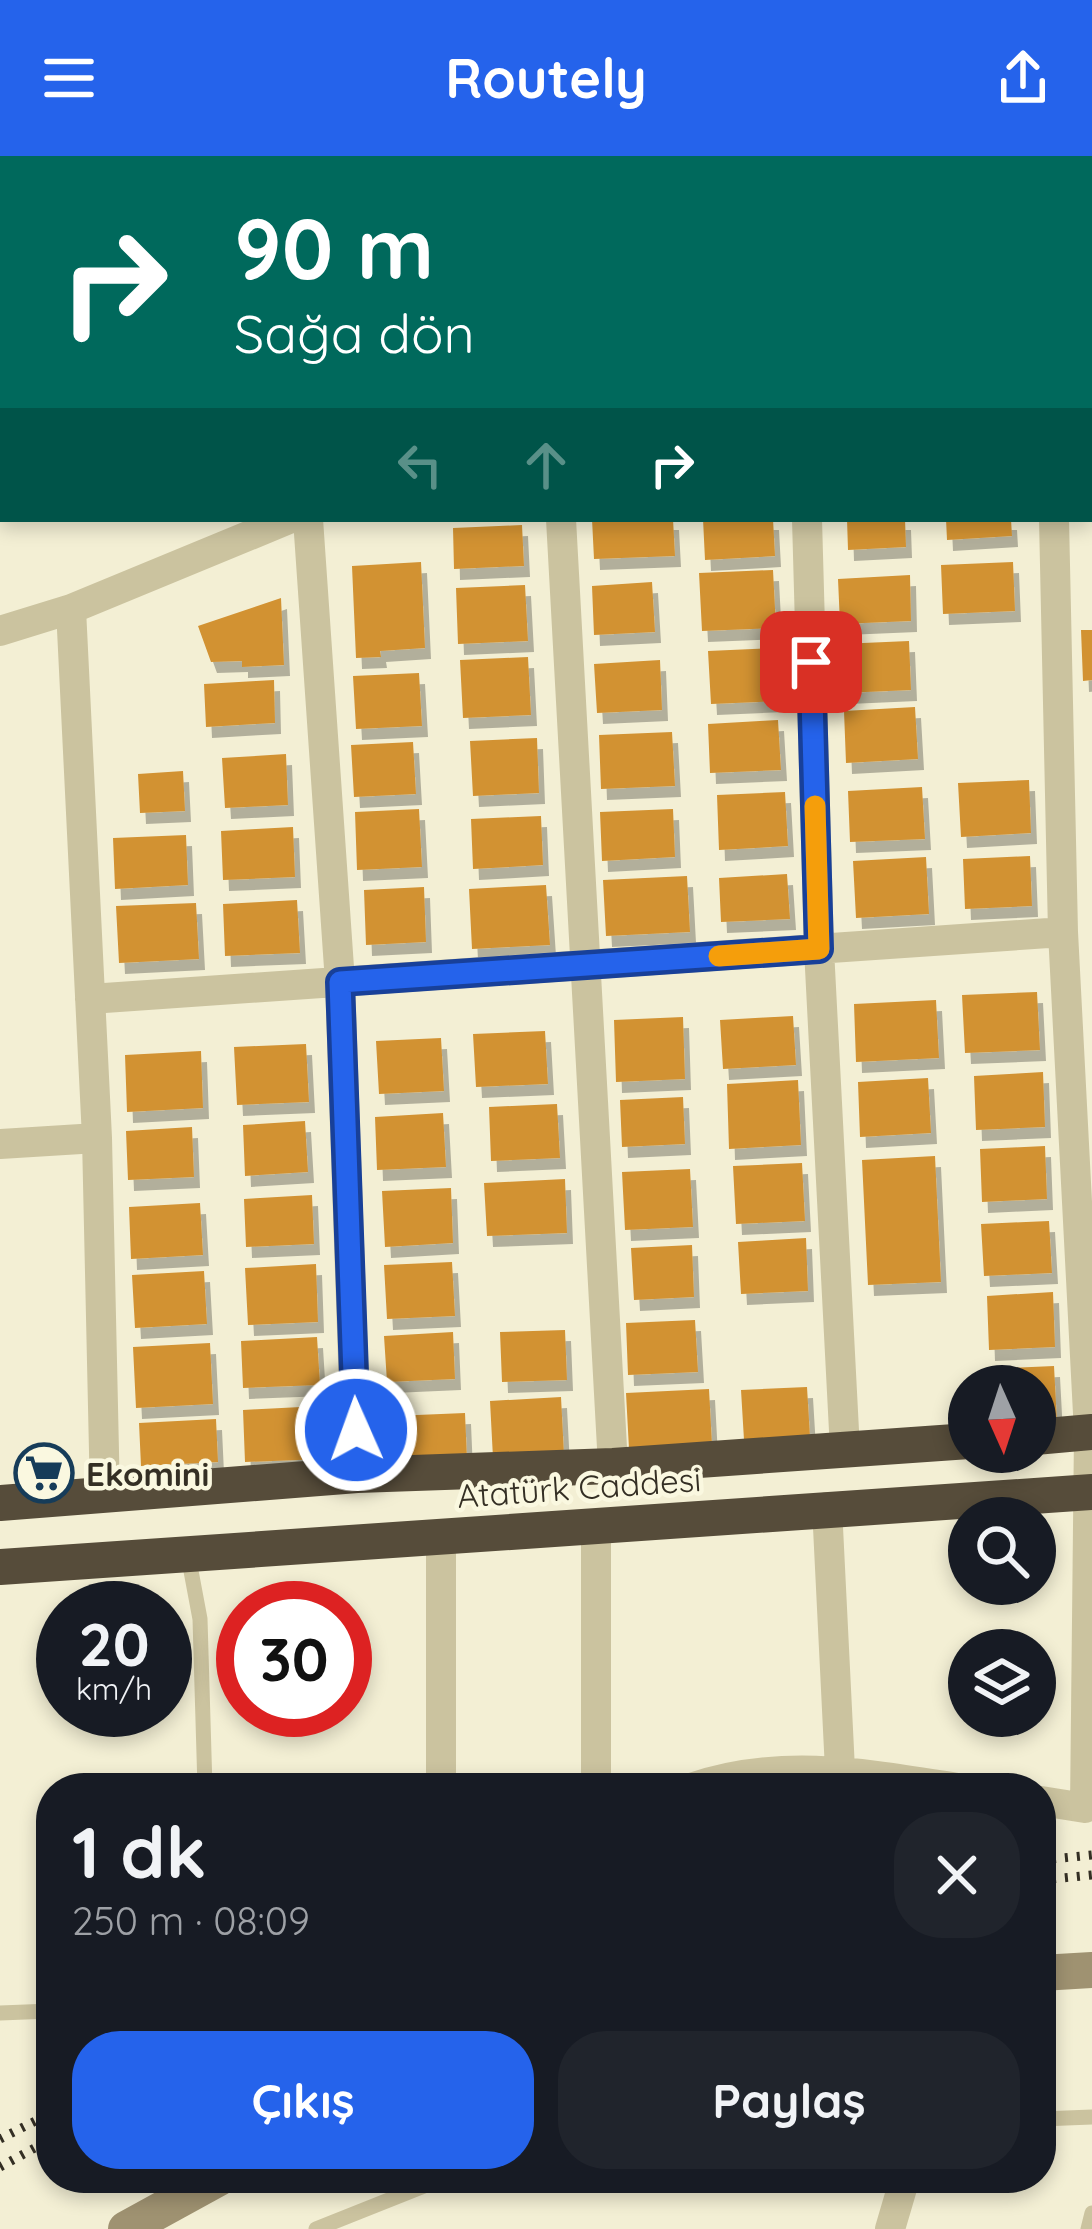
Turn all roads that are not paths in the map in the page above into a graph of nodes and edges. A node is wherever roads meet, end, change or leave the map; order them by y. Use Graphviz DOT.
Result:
graph roads {
  1 [pos="282,522"];
  2 [pos="308,522"];
  3 [pos="561,522"];
  4 [pos="807,522"];
  5 [pos="1054,522"];
  6 [pos="71,608"];
  7 [pos="0,631"];
  8 [pos="1064,932"];
  9 [pos="819,949"];
  10 [pos="586,965"];
  11 [pos="340,982"];
  12 [pos="90,999"];
  13 [pos="97,1138"];
  14 [pos="0,1144"];
  15 [pos="1091,1432"];
  16 [pos="1056,1434"];
  17 [pos="948,1443"];
  18 [pos="845,1450"];
  19 [pos="613,1466"];
  20 [pos="357,1475"];
  21 [pos="1090,1492"];
  22 [pos="105,1496"];
  23 [pos="0,1504"];
  24 [pos="826,1507"];
  25 [pos="596,1526"];
  26 [pos="441,1536"];
  27 [pos="188,1556"];
  28 [pos="0,1567"];
  29 [pos="840,1770"];
  30 [pos="205,1773"];
  31 [pos="441,1773"];
  32 [pos="596,1773"];
  33 [pos="764,1773"];
  34 [pos="860,1773"];
  35 [pos="1056,1803"];
  36 [pos="1092,1970"];
  37 [pos="1056,1972"];
  38 [pos="36,2012"];
  39 [pos="0,2013"];
  40 [pos="1092,2116"];
  41 [pos="1056,2118"];
  42 [pos="192,2193"];
  43 [pos="406,2193"];
  44 [pos="901,2193"];
  45 [pos="1092,2213"];
  46 [pos="126,2229"];
  47 [pos="316,2229"];
  48 [pos="890,2229"];
  49 [pos="1088,2229"];
  1 -- 6 [label="street"];
  2 -- 11 [label="street"];
  3 -- 10 [label="street"];
  4 -- 9 [label="street"];
  5 -- 8 [label="street"];
  6 -- 7 [label="street"];
  6 -- 12 [label="street"];
  8 -- 9 [label="street"];
  8 -- 15 [label="street"];
  9 -- 10 [label="street"];
  9 -- 18 [label="street"];
  10 -- 11 [label="street"];
  10 -- 19 [label="street"];
  11 -- 12 [label="street"];
  11 -- 20 [label="street"];
  12 -- 13 [label="street"];
  13 -- 14 [label="street"];
  13 -- 22 [label="street"];
  15 -- 16 [label="highway"];
  15 -- 21 [label="street"];
  17 -- 18 [label="highway, Atatürk Caddesi"];
  18 -- 19 [label="highway, Atatürk Caddesi"];
  19 -- 20 [label="highway, Atatürk Caddesi"];
  20 -- 22 [label="highway, Atatürk Caddesi"];
  21 -- 24 [label="highway, Atatürk Caddesi"];
  21 -- 35 [label="street"];
  22 -- 23 [label="highway, Atatürk Caddesi"];
  24 -- 25 [label="highway, Atatürk Caddesi"];
  24 -- 29 [label="street"];
  25 -- 26 [label="highway, Atatürk Caddesi"];
  25 -- 32 [label="street"];
  26 -- 27 [label="highway, Atatürk Caddesi"];
  26 -- 31 [label="street"];
  27 -- 28 [label="highway, Atatürk Caddesi"];
  27 -- 30 [label="lane"];
  29 -- 33 [label="street"];
  29 -- 34 [label="street"];
  36 -- 37 [label="street"];
  38 -- 39 [label="lane"];
  40 -- 41 [label="lane"];
  42 -- 46 [label="street"];
  43 -- 47 [label="lane"];
  44 -- 48 [label="street"];
  45 -- 49 [label="lane"];
}
